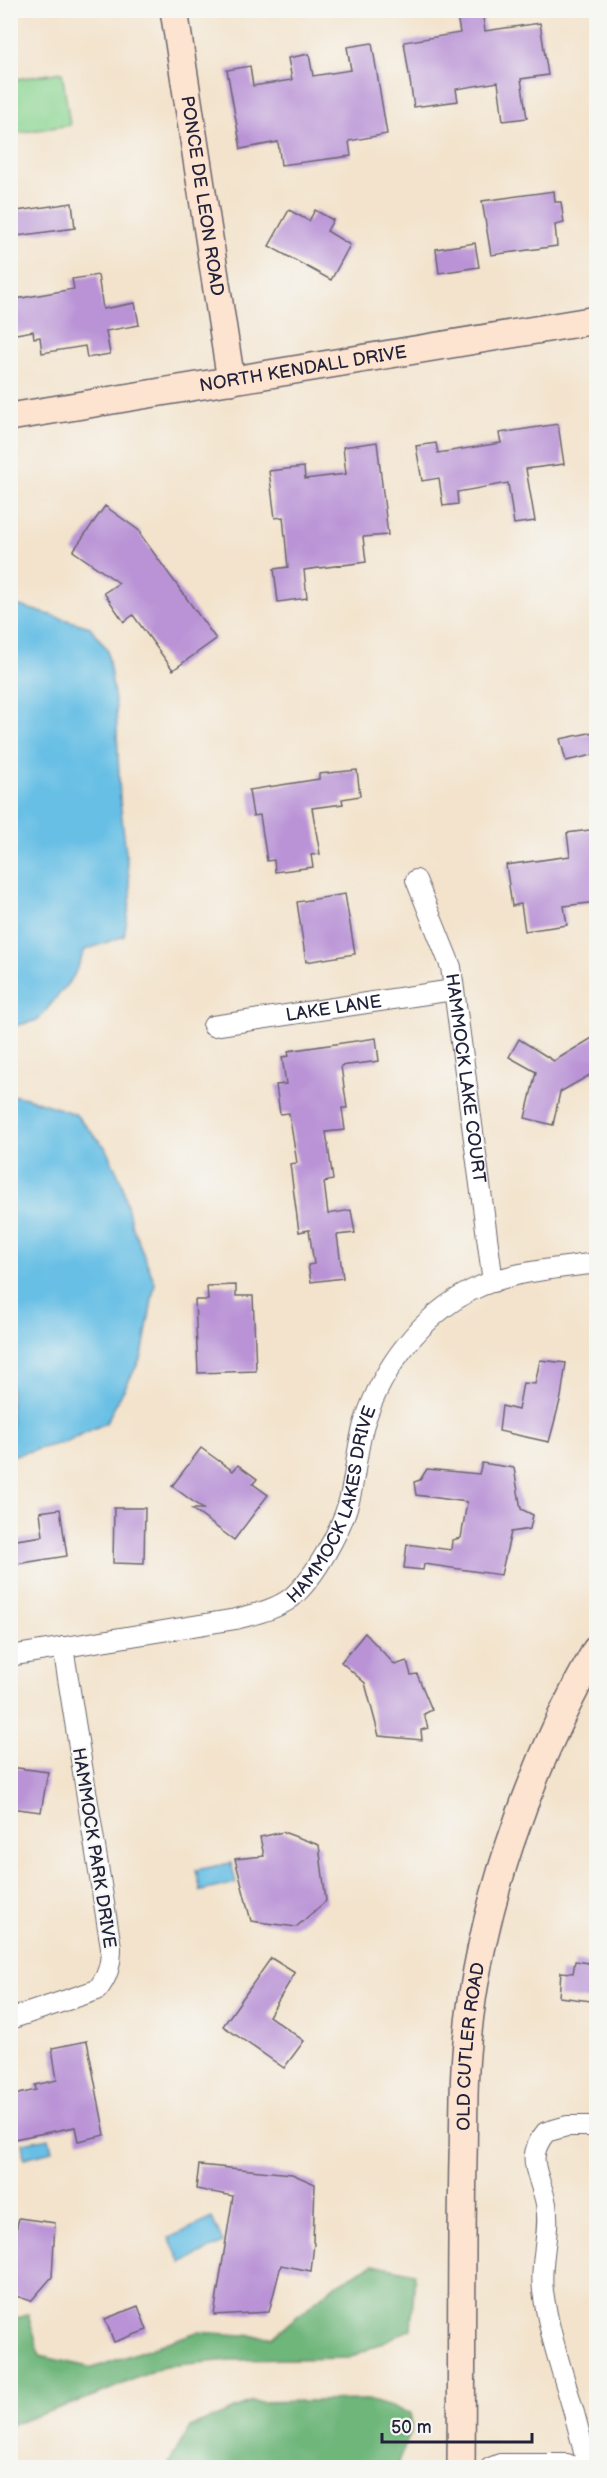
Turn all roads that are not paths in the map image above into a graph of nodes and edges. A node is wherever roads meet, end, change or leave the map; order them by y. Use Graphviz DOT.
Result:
graph roads {
  1 [pos="174,10"];
  2 [pos="597,320"];
  3 [pos="231,381"];
  4 [pos="10,417"];
  5 [pos="416,880"];
  6 [pos="453,990"];
  7 [pos="213,1026"];
  8 [pos="597,1263"];
  9 [pos="493,1282"];
  10 [pos="63,1647"];
  11 [pos="597,1650"];
  12 [pos="10,1656"];
  13 [pos="10,2019"];
  14 [pos="597,2126"];
  15 [pos="461,2468"];
  16 [pos="489,2468"];
  17 [pos="577,2468"];
  18 [pos="587,2468"];
  1 -- 3 [label="street, PONCE DE LEON ROAD"];
  2 -- 3 [label="street, NORTH KENDALL DRIVE"];
  3 -- 4 [label="street, NORTH KENDALL DRIVE"];
  5 -- 6 [label="street, HAMMOCK LAKE COURT"];
  6 -- 7 [label="street, LAKE LANE"];
  6 -- 9 [label="street, HAMMOCK LAKE COURT"];
  8 -- 9 [label="street, HAMMOCK LAKES DRIVE"];
  9 -- 10 [label="street, HAMMOCK LAKES DRIVE"];
  10 -- 12 [label="street, HAMMOCK LAKES DRIVE"];
  10 -- 13 [label="street, HAMMOCK PARK DRIVE"];
  11 -- 15 [label="street, OLD CUTLER ROAD"];
  14 -- 18 [label="street"];
  16 -- 17 [label="street"];
}
